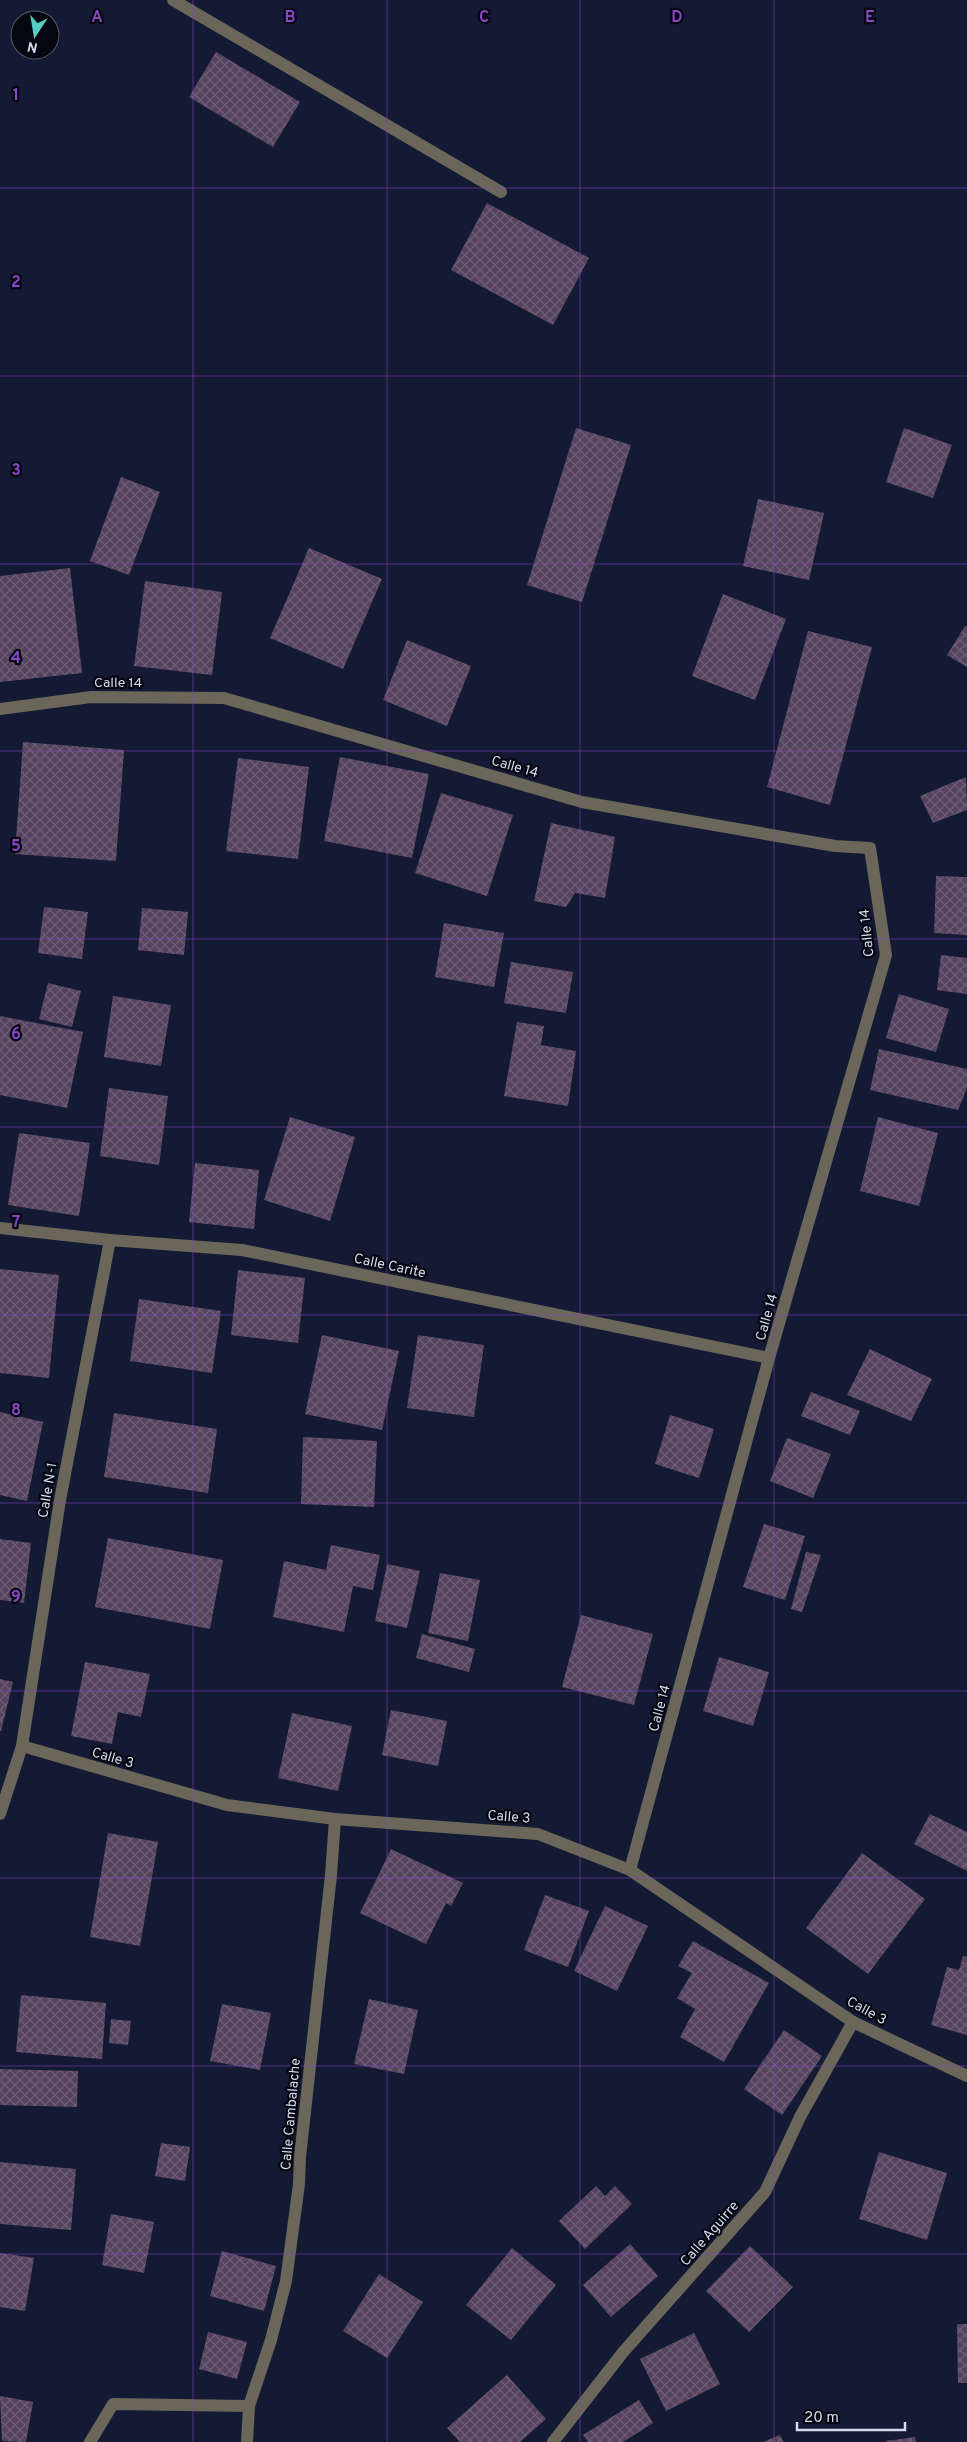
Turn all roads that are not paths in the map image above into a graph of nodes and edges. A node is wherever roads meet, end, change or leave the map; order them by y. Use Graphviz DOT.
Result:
graph roads {
  1 [pos="173,0"];
  2 [pos="501,192"];
  3 [pos="0,708"];
  4 [pos="0,1228"];
  5 [pos="110,1240"];
  6 [pos="769,1358"];
  7 [pos="22,1746"];
  8 [pos="0,1814"];
  9 [pos="334,1819"];
  10 [pos="630,1870"];
  11 [pos="853,2022"];
  12 [pos="967,2076"];
  13 [pos="249,2406"];
  14 [pos="90,2442"];
  15 [pos="247,2442"];
  16 [pos="553,2442"];
  1 -- 2 [label="street"];
  3 -- 6 [label="street, Calle 14"];
  4 -- 5 [label="street, Calle Carite"];
  5 -- 6 [label="street, Calle Carite"];
  5 -- 7 [label="street, Calle N-1"];
  6 -- 10 [label="street, Calle 14"];
  7 -- 8 [label="street"];
  7 -- 9 [label="street, Calle 3"];
  9 -- 10 [label="street, Calle 3"];
  9 -- 13 [label="street, Calle Cambalache"];
  10 -- 11 [label="street, Calle 3"];
  11 -- 12 [label="street, Calle 3"];
  11 -- 16 [label="street, Calle Aguirre"];
  13 -- 14 [label="street"];
  13 -- 15 [label="street, Calle Cambalache"];
}
